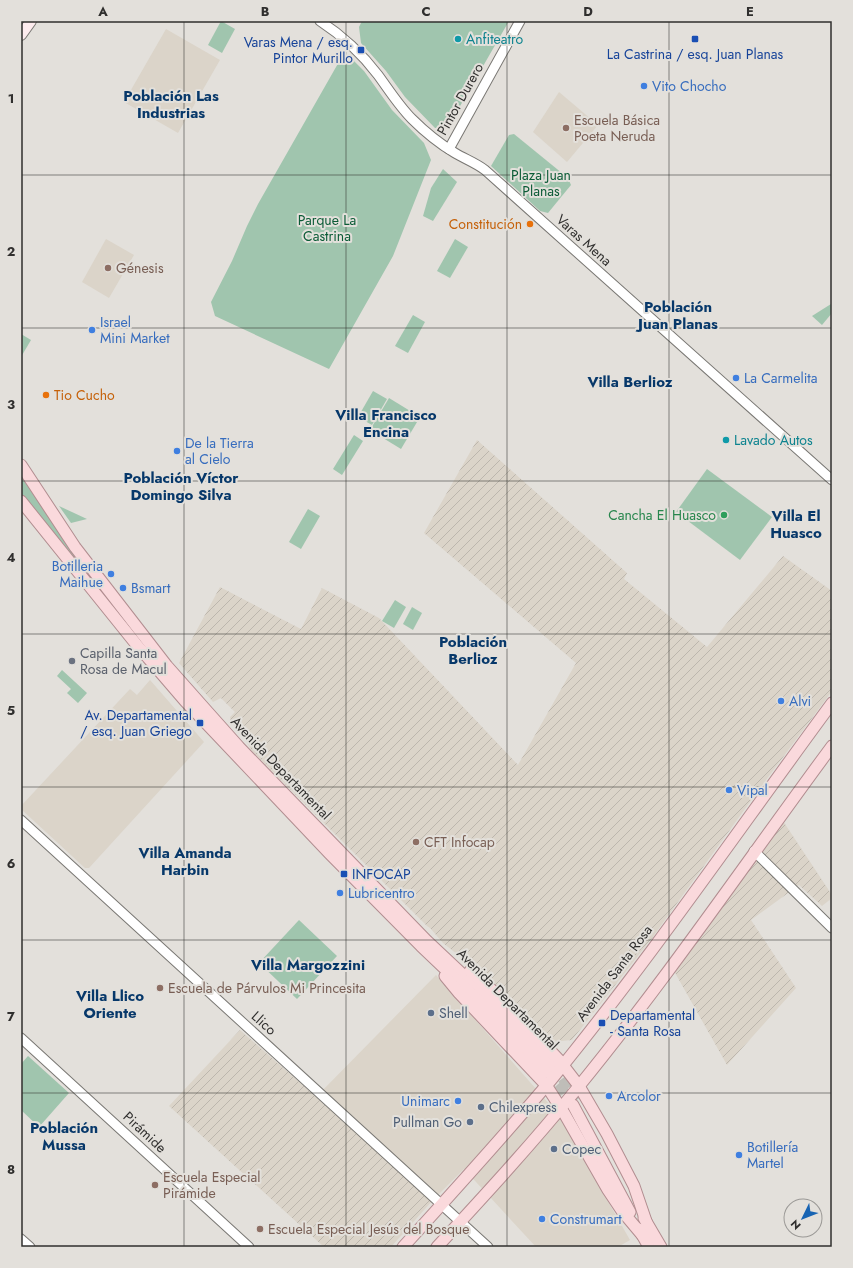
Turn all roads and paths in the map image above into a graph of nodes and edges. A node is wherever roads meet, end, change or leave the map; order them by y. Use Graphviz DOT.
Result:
graph roads {
  1 [pos="31,21"];
  2 [pos="320,21"];
  3 [pos="520,21"];
  4 [pos="21,35"];
  5 [pos="449,149"];
  6 [pos="21,465"];
  7 [pos="832,480"];
  8 [pos="21,501"];
  9 [pos="832,703"];
  10 [pos="832,746"];
  11 [pos="21,820"];
  12 [pos="754,852"];
  13 [pos="832,928"];
  14 [pos="436,960"];
  15 [pos="21,1038"];
  16 [pos="554,1067"];
  17 [pos="546,1085"];
  18 [pos="579,1086"];
  19 [pos="561,1108"];
  20 [pos="442,1204"];
  21 [pos="460,1221"];
  22 [pos="647,1224"];
  23 [pos="643,1236"];
  24 [pos="21,1239"];
  25 [pos="30,1247"];
  26 [pos="249,1247"];
  27 [pos="403,1247"];
  28 [pos="437,1247"];
  29 [pos="488,1247"];
  30 [pos="649,1247"];
  31 [pos="661,1247"];
  1 -- 4 [label="main road"];
  2 -- 5 [label="street, Varas Mena"];
  3 -- 5 [label="street, Pintor Durero"];
  5 -- 7 [label="street, Varas Mena"];
  6 -- 16 [label="main road, Avenida Departamental"];
  8 -- 14 [label="main road, Avenida Departamental"];
  9 -- 16 [label="main road, Avenida Santa Rosa"];
  10 -- 12 [label="main road"];
  11 -- 20 [label="street, Llico"];
  12 -- 13 [label="street"];
  12 -- 18 [label="main road"];
  14 -- 16 [label="main road, Avenida Departamental"];
  14 -- 17 [label="main road"];
  15 -- 26 [label="street, Pirámide"];
  16 -- 17 [label="main road, Avenida Santa Rosa"];
  16 -- 18 [label="main road"];
  17 -- 19 [label="main road"];
  17 -- 20 [label="main road, Avenida Santa Rosa"];
  18 -- 19 [label="main road"];
  18 -- 22 [label="main road"];
  19 -- 21 [label="main road"];
  19 -- 23 [label="main road"];
  20 -- 21 [label="street, Llico"];
  20 -- 27 [label="main road, Avenida Santa Rosa"];
  21 -- 28 [label="main road"];
  21 -- 29 [label="street, Llico"];
  22 -- 23 [label="main road"];
  22 -- 31 [label="main road"];
  23 -- 30 [label="main road"];
  24 -- 25 [label="street"];
}
